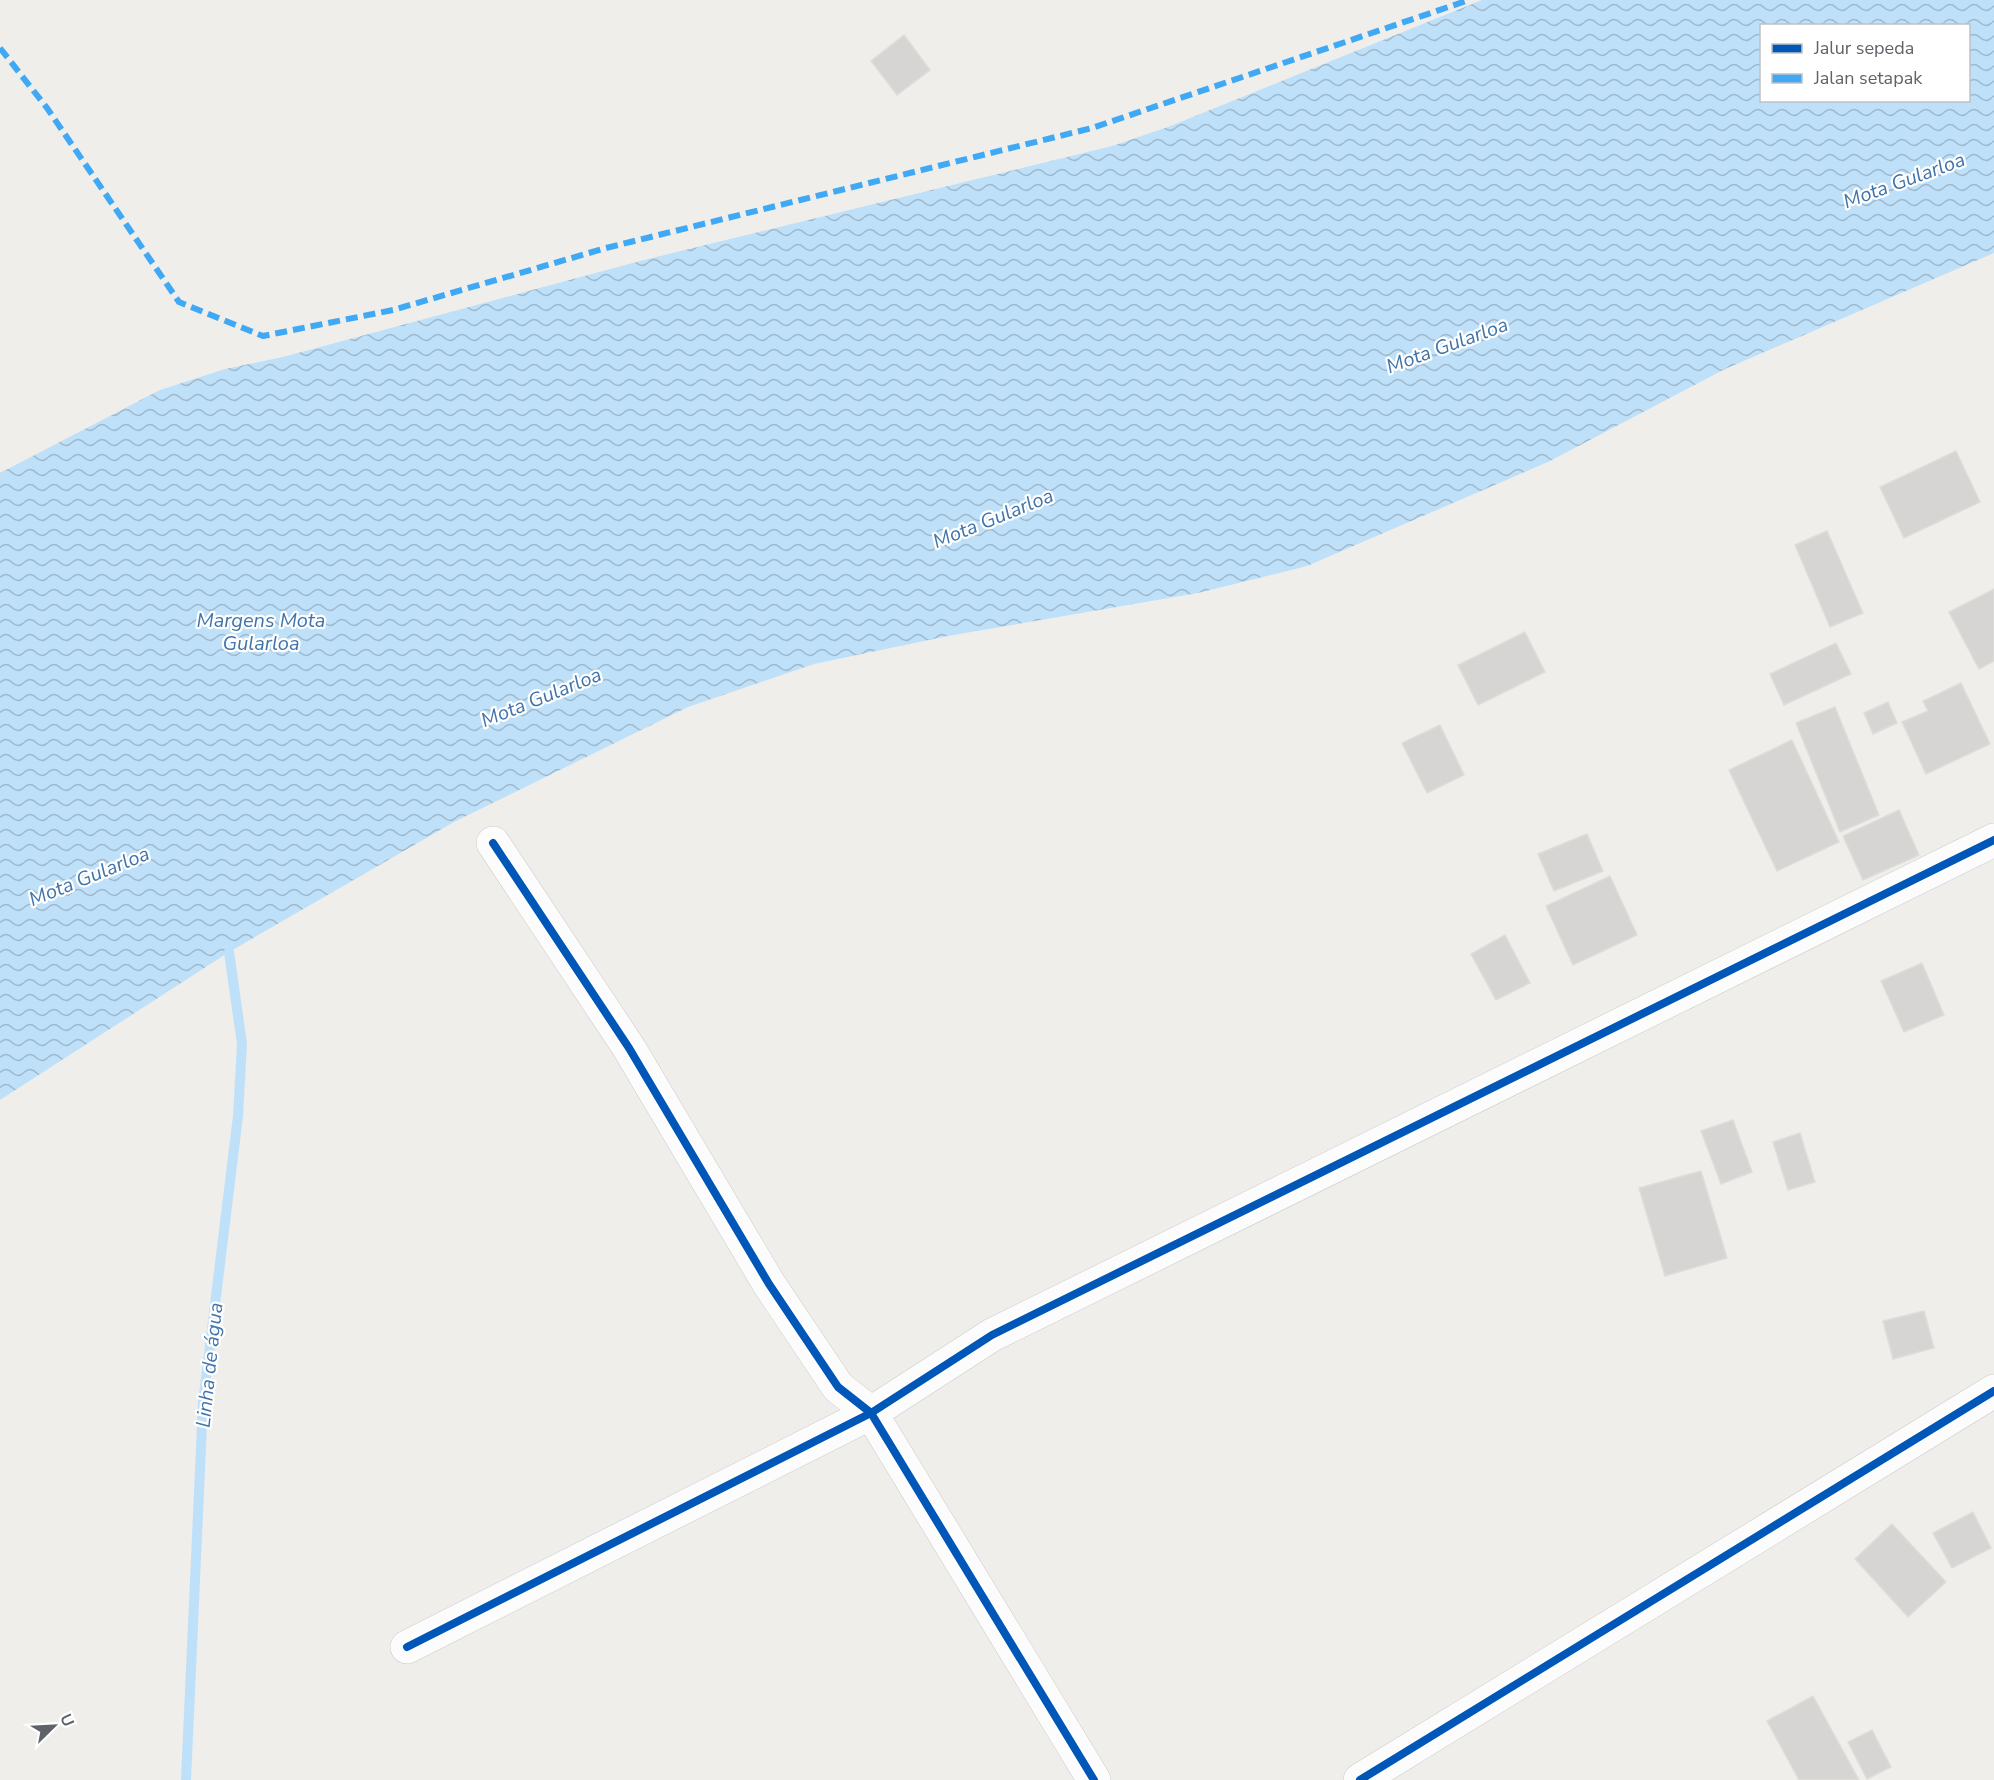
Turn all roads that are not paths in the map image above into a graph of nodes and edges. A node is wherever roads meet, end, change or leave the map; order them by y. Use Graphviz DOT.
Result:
graph roads {
  1 [pos="1994,840"];
  2 [pos="493,843"];
  3 [pos="1994,1391"];
  4 [pos="871,1413"];
  5 [pos="407,1647"];
  6 [pos="1094,1780"];
  7 [pos="1360,1780"];
  1 -- 4 [label="street"];
  2 -- 4 [label="street"];
  3 -- 7 [label="street"];
  4 -- 5 [label="street"];
  4 -- 6 [label="street"];
}
